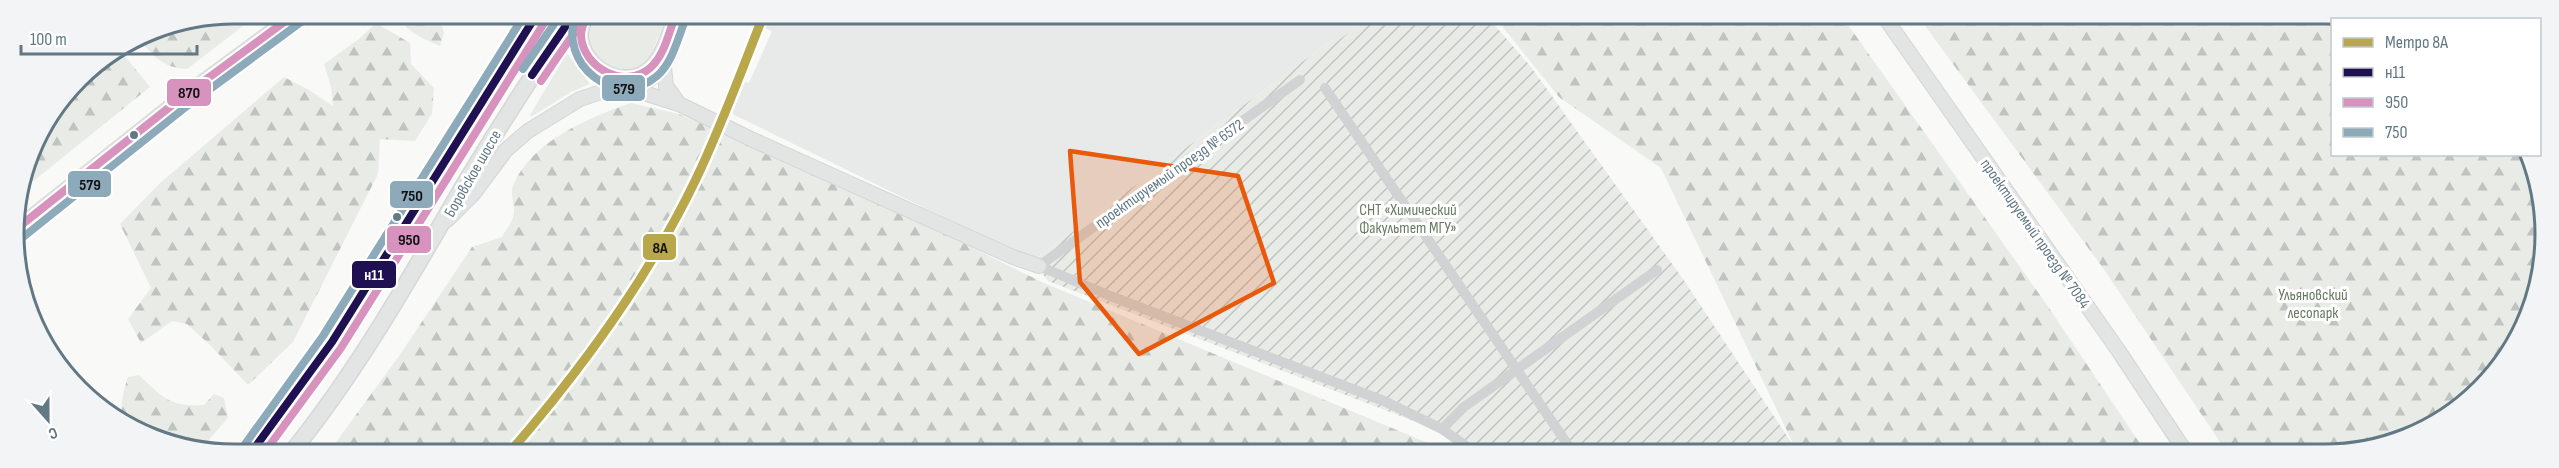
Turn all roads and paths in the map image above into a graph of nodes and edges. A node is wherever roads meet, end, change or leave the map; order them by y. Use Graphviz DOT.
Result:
graph roads {
  1 [pos="281,24"];
  2 [pos="531,24"];
  3 [pos="567,24"];
  4 [pos="584,24"];
  5 [pos="672,24"];
  6 [pos="682,24"];
  7 [pos="1889,24"];
  8 [pos="664,67"];
  9 [pos="1300,80"];
  10 [pos="628,88"];
  11 [pos="1325,88"];
  12 [pos="679,104"];
  13 [pos="24,223"];
  14 [pos="441,226"];
  15 [pos="1039,266"];
  16 [pos="1658,270"];
  17 [pos="1517,369"];
  18 [pos="1442,429"];
  19 [pos="258,444"];
  20 [pos="298,444"];
  21 [pos="1463,444"];
  22 [pos="1568,444"];
  23 [pos="2180,444"];
  1 -- 13 [label="street"];
  2 -- 19 [label="main road, Боровское шоссе"];
  3 -- 14 [label="main road, Боровское шоссе"];
  4 -- 5 [label="street"];
  6 -- 8 [label="street"];
  7 -- 23 [label="street, проектируемый проезд № 7084"];
  8 -- 10 [label="street"];
  8 -- 12 [label="street"];
  9 -- 15 [label="street, проектируемый проезд № 6572"];
  10 -- 12 [label="street"];
  10 -- 14 [label="street"];
  11 -- 17 [label="street"];
  12 -- 15 [label="street"];
  14 -- 20 [label="main road, Боровское шоссе"];
  15 -- 18 [label="street"];
  16 -- 17 [label="street"];
  17 -- 18 [label="street"];
  17 -- 22 [label="street"];
  18 -- 21 [label="street"];
}
